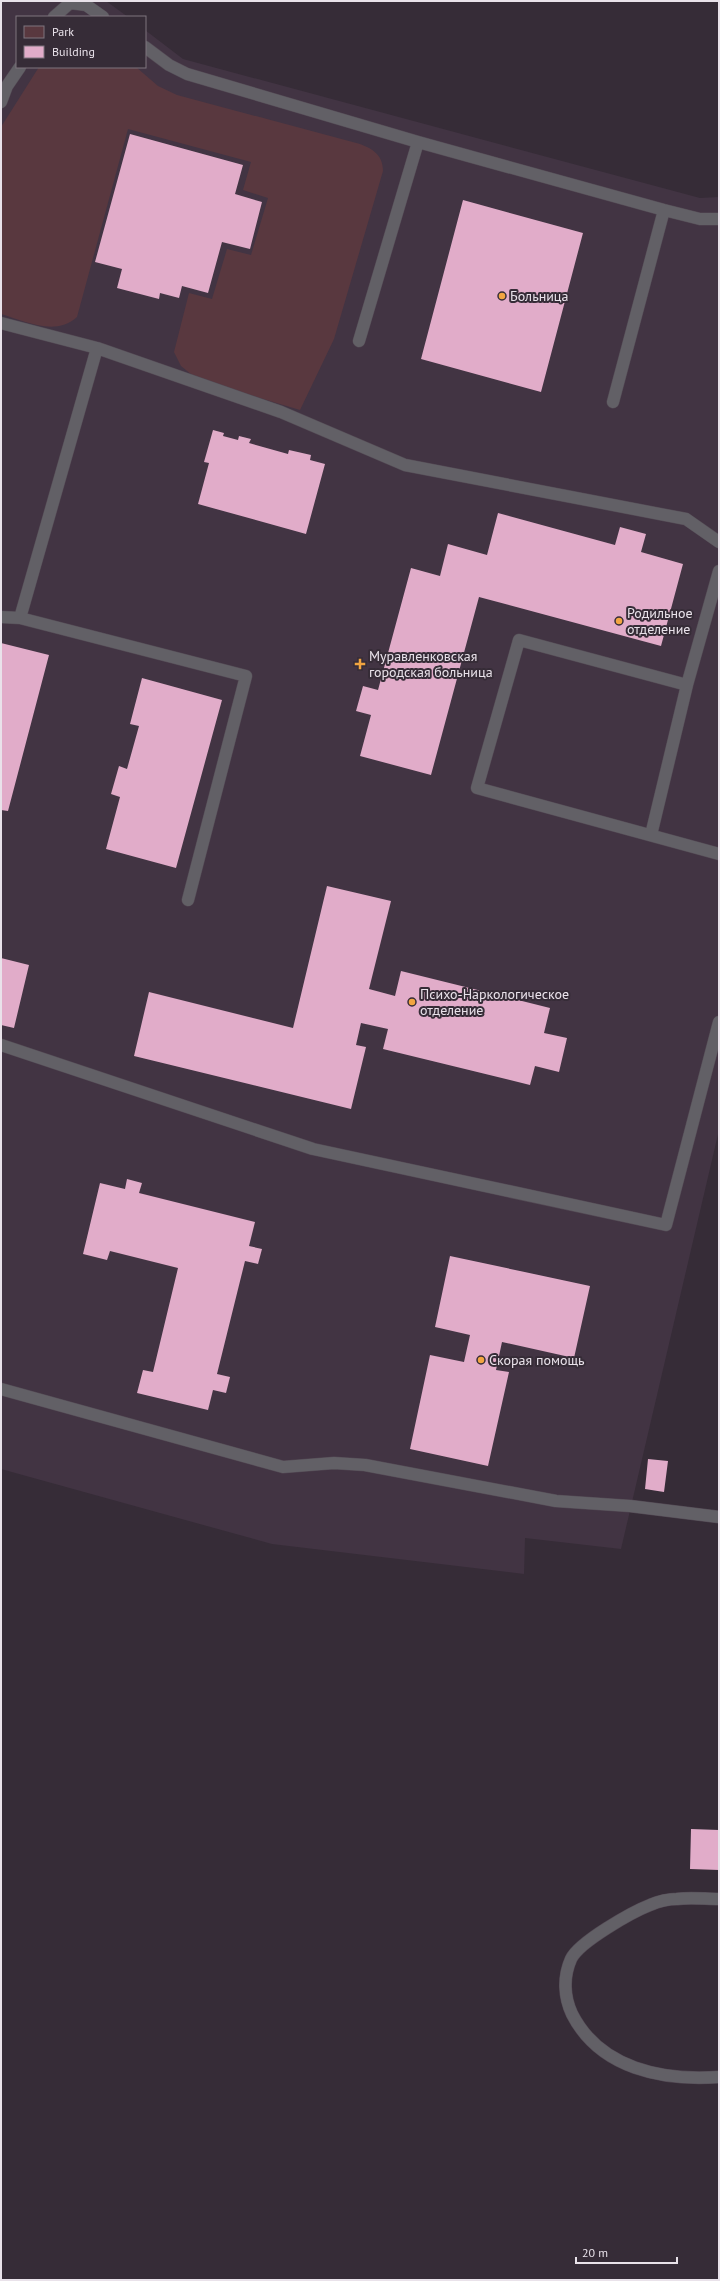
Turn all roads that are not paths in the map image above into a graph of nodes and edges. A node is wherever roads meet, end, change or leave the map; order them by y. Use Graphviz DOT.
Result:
graph roads {
  1 [pos="55,16"];
  2 [pos="102,16"];
  3 [pos="146,48"];
  4 [pos="19,68"];
  5 [pos="1,102"];
  6 [pos="418,142"];
  7 [pos="664,210"];
  8 [pos="719,219"];
  9 [pos="1,323"];
  10 [pos="359,341"];
  11 [pos="97,348"];
  12 [pos="614,402"];
  13 [pos="719,542"];
  14 [pos="719,571"];
  15 [pos="1,617"];
  16 [pos="20,618"];
  17 [pos="687,686"];
  18 [pos="650,835"];
  19 [pos="719,854"];
  20 [pos="188,900"];
  21 [pos="719,1022"];
  22 [pos="1,1045"];
  23 [pos="1,1389"];
  24 [pos="719,1517"];
  25 [pos="719,1899"];
  26 [pos="719,2077"];
  1 -- 2 [label="lane"];
  3 -- 6 [label="lane"];
  4 -- 5 [label="lane"];
  6 -- 7 [label="lane"];
  6 -- 10 [label="lane"];
  7 -- 8 [label="lane"];
  7 -- 12 [label="lane"];
  9 -- 11 [label="lane"];
  11 -- 13 [label="lane"];
  11 -- 16 [label="lane"];
  14 -- 17 [label="lane"];
  15 -- 16 [label="lane"];
  16 -- 20 [label="lane"];
  17 -- 18 [label="lane"];
  17 -- 18 [label="lane"];
  18 -- 19 [label="lane"];
  21 -- 22 [label="lane"];
  23 -- 24 [label="lane"];
  25 -- 26 [label="lane"];
}
